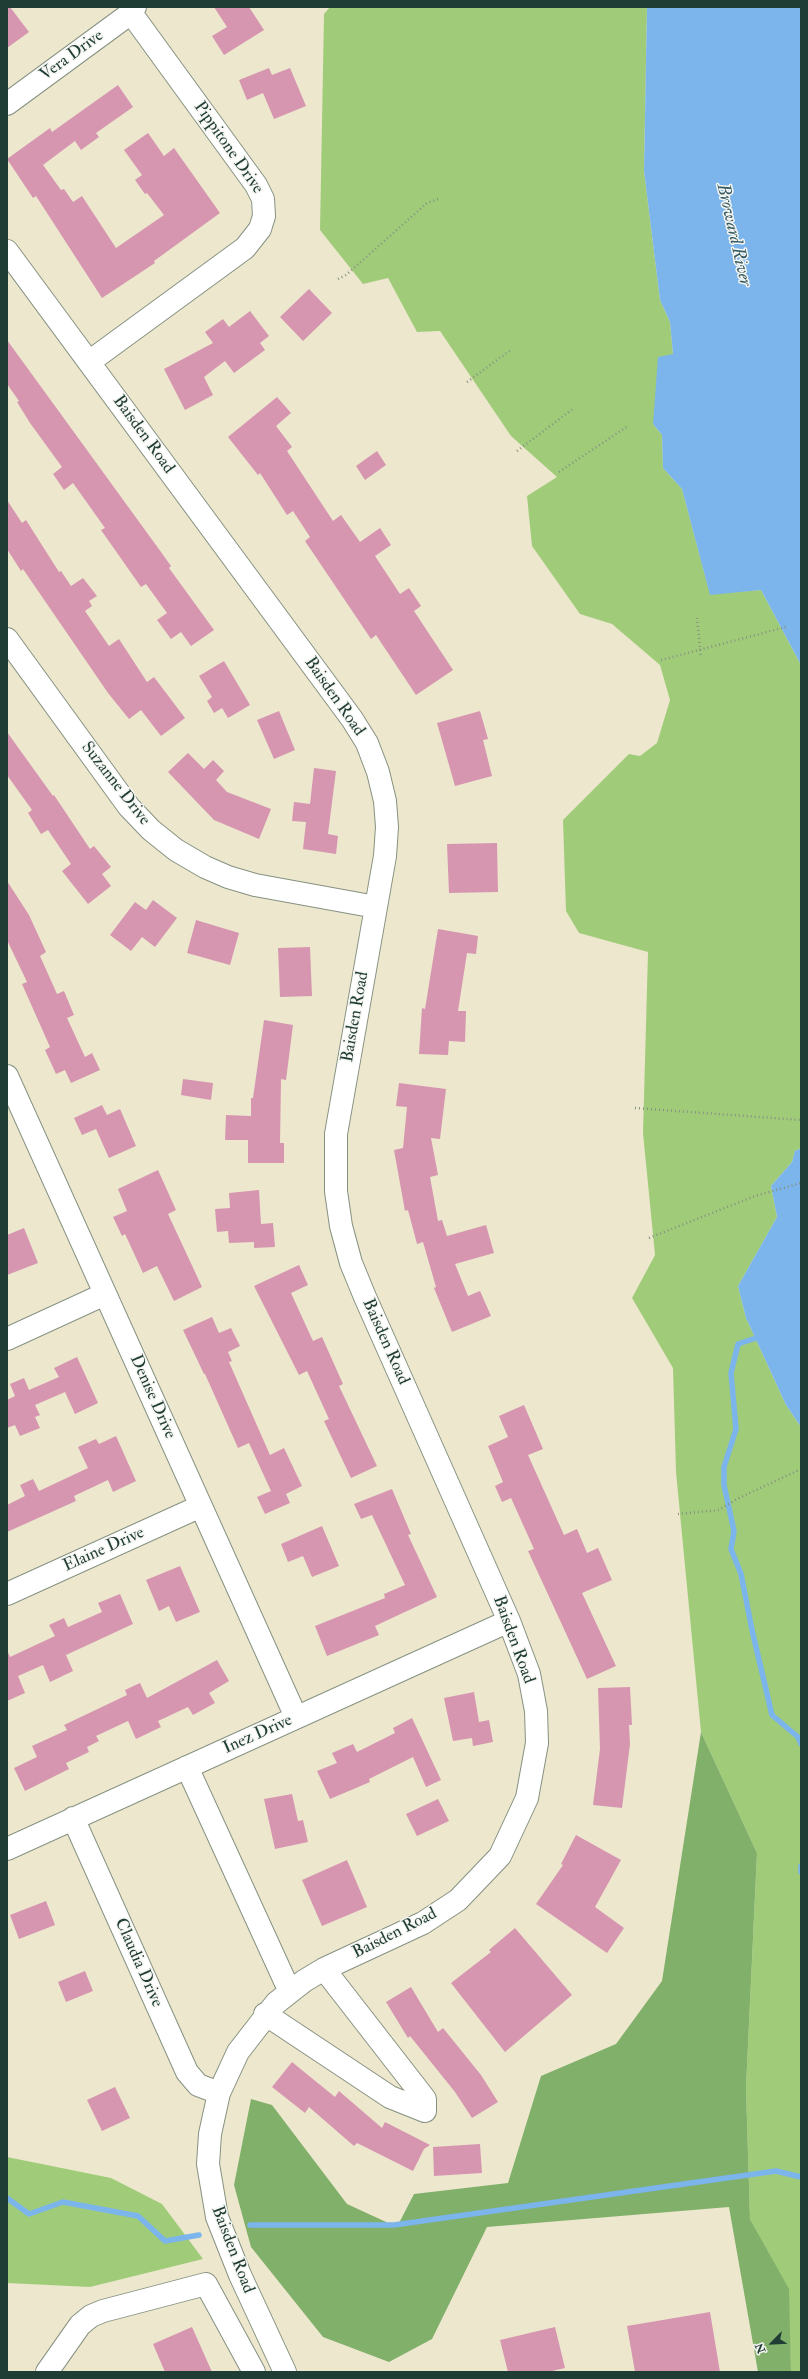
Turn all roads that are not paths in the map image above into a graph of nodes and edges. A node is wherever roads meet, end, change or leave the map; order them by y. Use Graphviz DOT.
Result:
graph roads {
  1 [pos="133,10"];
  2 [pos="7,104"];
  3 [pos="7,251"];
  4 [pos="89,362"];
  5 [pos="7,639"];
  6 [pos="376,907"];
  7 [pos="8,1080"];
  8 [pos="105,1294"];
  9 [pos="7,1339"];
  10 [pos="201,1506"];
  11 [pos="7,1594"];
  12 [pos="509,1621"];
  13 [pos="296,1718"];
  14 [pos="187,1767"];
  15 [pos="73,1818"];
  16 [pos="7,1849"];
  17 [pos="324,1969"];
  18 [pos="290,1992"];
  19 [pos="265,2014"];
  20 [pos="218,2093"];
  21 [pos="240,2275"];
  22 [pos="206,2284"];
  23 [pos="47,2372"];
  24 [pos="254,2372"];
  25 [pos="285,2372"];
  1 -- 2 [label="street, Vera Drive"];
  1 -- 4 [label="street, Pippitone Drive"];
  3 -- 4 [label="street, Baisden Road"];
  4 -- 6 [label="street, Baisden Road"];
  5 -- 6 [label="street, Suzanne Drive"];
  6 -- 12 [label="street, Baisden Road"];
  7 -- 8 [label="street, Denise Drive"];
  8 -- 9 [label="street"];
  8 -- 10 [label="street, Denise Drive"];
  10 -- 11 [label="street, Elaine Drive"];
  10 -- 13 [label="street, Denise Drive"];
  12 -- 13 [label="street, Inez Drive"];
  12 -- 17 [label="street, Baisden Road"];
  13 -- 14 [label="street, Inez Drive"];
  14 -- 15 [label="street, Inez Drive"];
  14 -- 18 [label="street"];
  15 -- 16 [label="street, Inez Drive"];
  15 -- 20 [label="street, Claudia Drive"];
  17 -- 18 [label="street, Baisden Road"];
  17 -- 19 [label="street"];
  18 -- 19 [label="street, Baisden Road"];
  19 -- 20 [label="street, Baisden Road"];
  20 -- 21 [label="street, Baisden Road"];
  21 -- 22 [label="street"];
  21 -- 25 [label="street, Baisden Road"];
  22 -- 23 [label="street"];
  22 -- 24 [label="street"];
}
